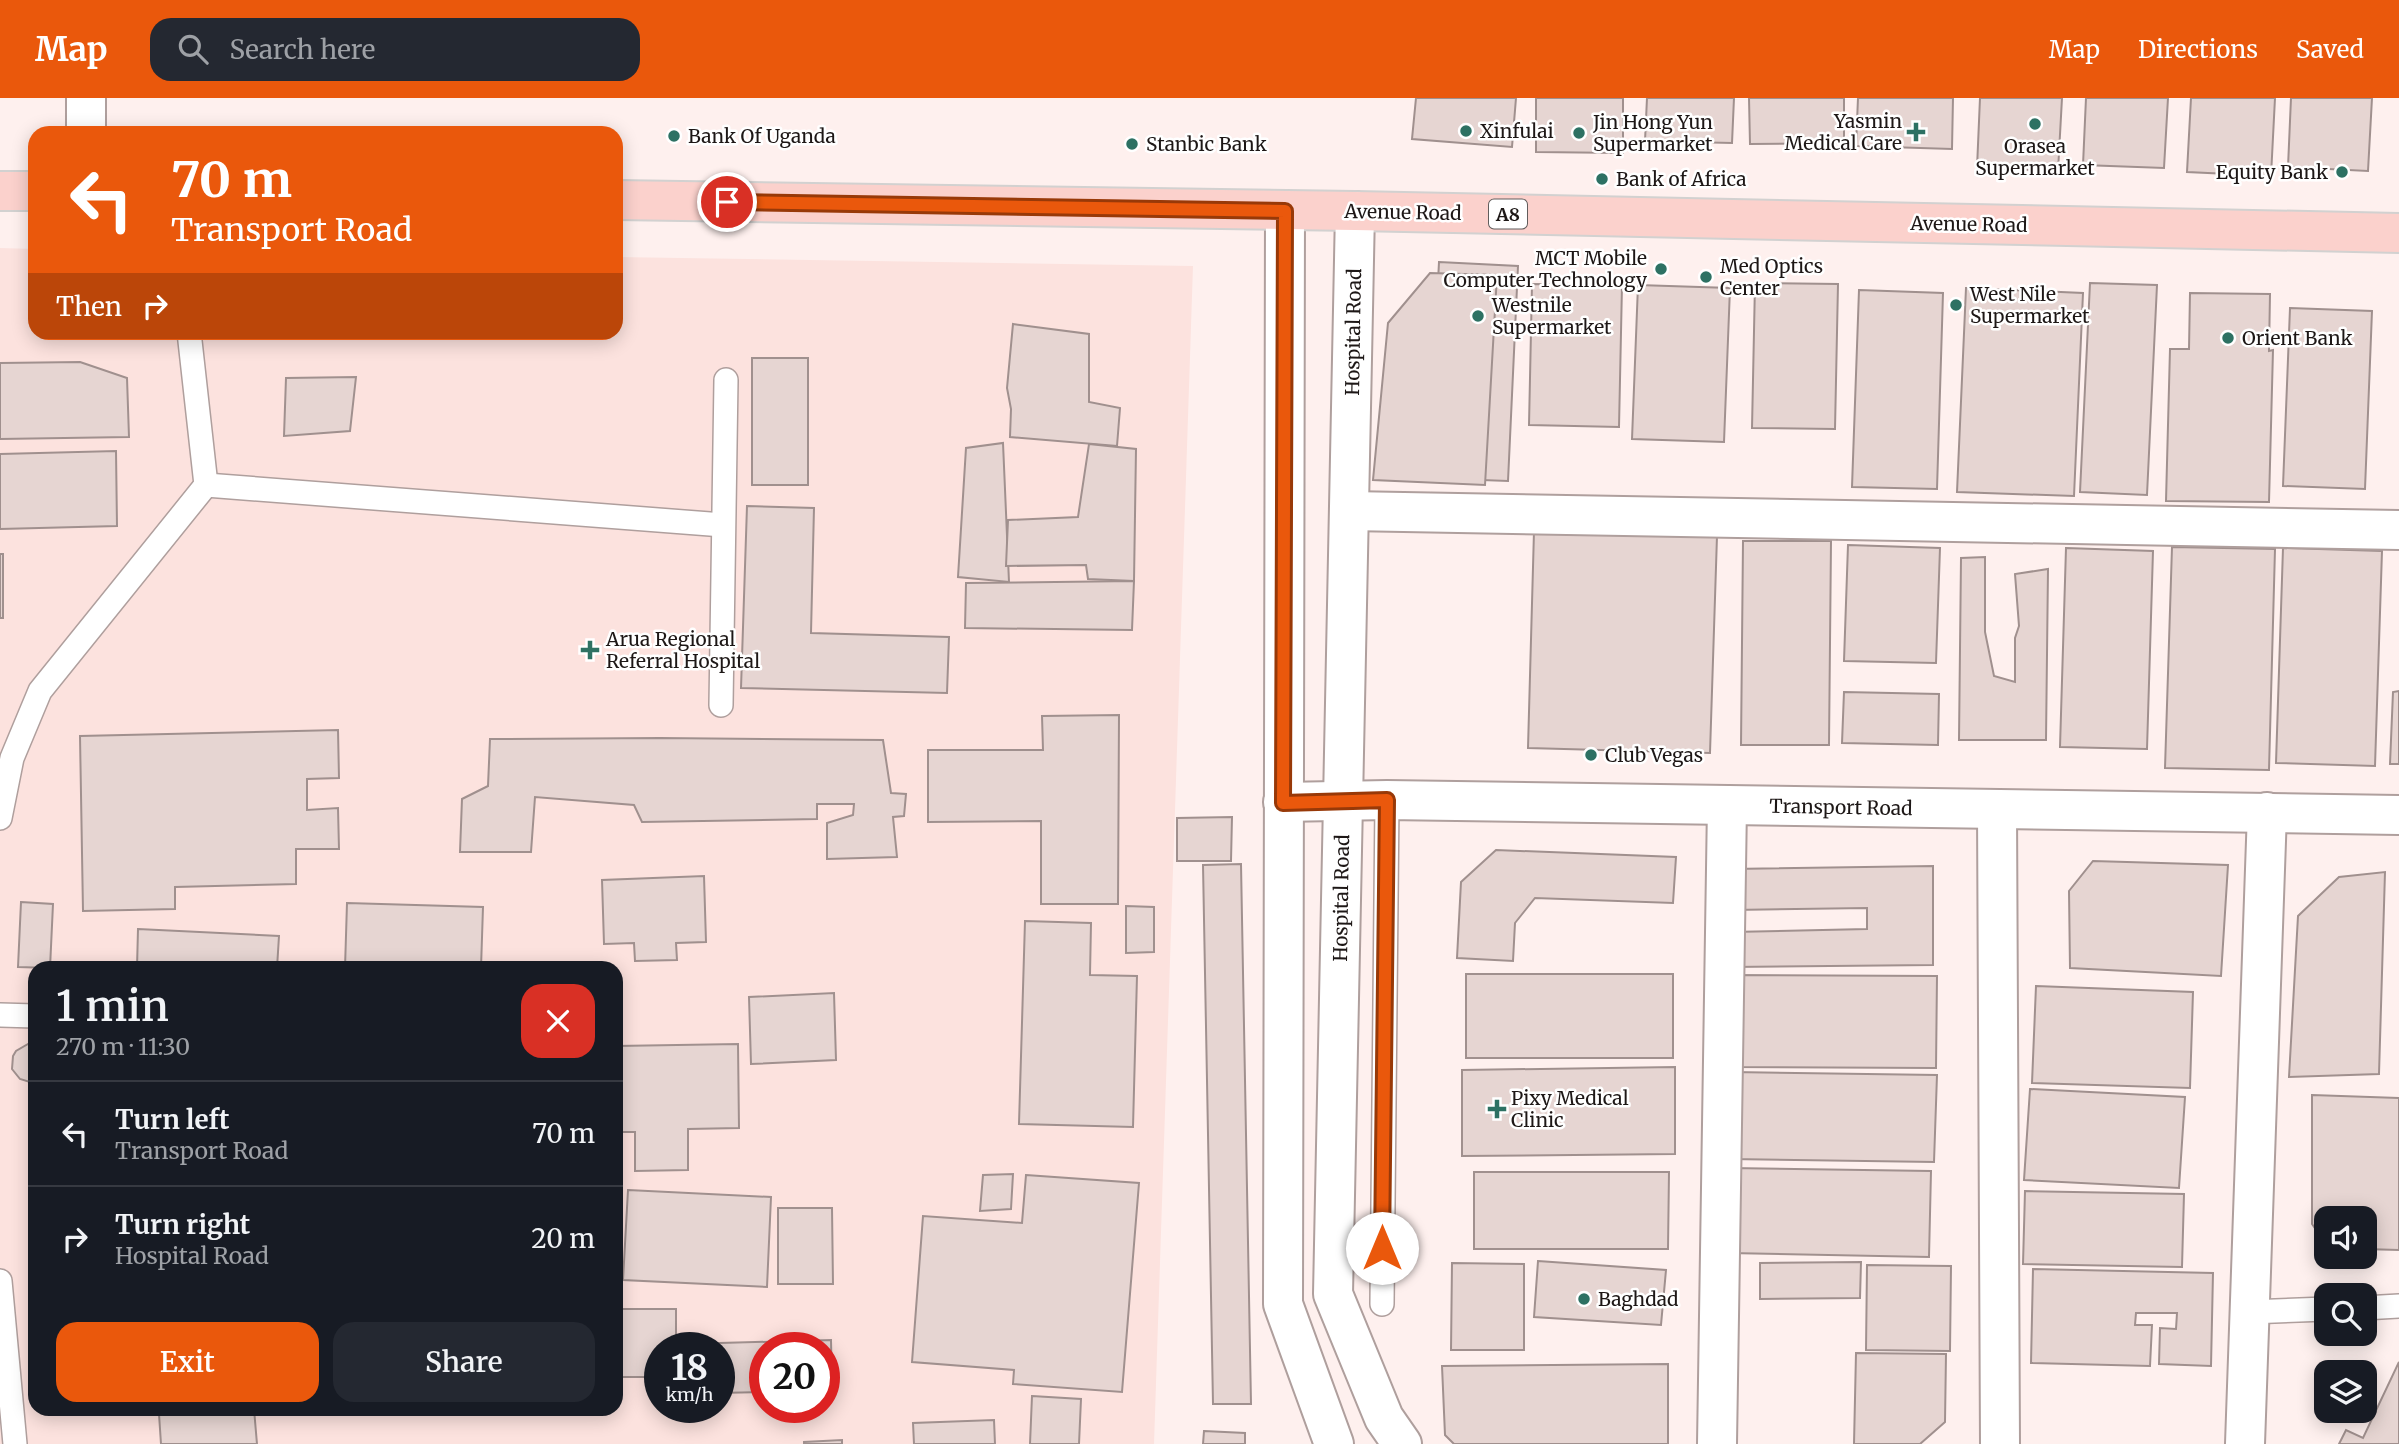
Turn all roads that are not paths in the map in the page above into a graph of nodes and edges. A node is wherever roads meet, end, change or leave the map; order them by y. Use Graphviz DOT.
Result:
graph roads {
  1 [pos="86,98"];
  2 [pos="86,126"];
  3 [pos="0,191"];
  4 [pos="28,191"];
  5 [pos="623,200"];
  6 [pos="1285,211"];
  7 [pos="1355,211"];
  8 [pos="2399,233"];
  9 [pos="190,340"];
  10 [pos="726,380"];
  11 [pos="206,485"];
  12 [pos="1349,511"];
  13 [pos="723,525"];
  14 [pos="2399,530"];
  15 [pos="720,705"];
  16 [pos="1343,800"];
  17 [pos="1387,800"];
  18 [pos="1283,803"];
  19 [pos="1727,805"];
  20 [pos="1997,809"];
  21 [pos="2267,812"];
  22 [pos="2399,815"];
  23 [pos="0,818"];
  24 [pos="0,1015"];
  25 [pos="28,1016"];
  26 [pos="0,1281"];
  27 [pos="1381,1304"];
  28 [pos="2399,1306"];
  29 [pos="2377,1307"];
  30 [pos="2314,1309"];
  31 [pos="2249,1312"];
  32 [pos="15,1444"];
  33 [pos="1334,1444"];
  34 [pos="1402,1444"];
  35 [pos="1717,1444"];
  36 [pos="2000,1444"];
  37 [pos="2245,1444"];
  1 -- 2 [label="street"];
  3 -- 4 [label="main road"];
  5 -- 6 [label="main road, Avenue Road / A8"];
  6 -- 7 [label="main road, Avenue Road / A8"];
  6 -- 18 [label="street"];
  7 -- 8 [label="main road, Avenue Road / A8"];
  7 -- 12 [label="street, Hospital Road"];
  9 -- 11 [label="lane"];
  10 -- 13 [label="lane"];
  11 -- 13 [label="lane"];
  11 -- 23 [label="lane"];
  12 -- 14 [label="street"];
  12 -- 16 [label="street, Hospital Road"];
  13 -- 15 [label="lane"];
  16 -- 17 [label="street, Transport Road"];
  16 -- 18 [label="street, Transport Road"];
  16 -- 34 [label="street, Hospital Road"];
  17 -- 19 [label="street, Transport Road"];
  17 -- 27 [label="lane"];
  18 -- 33 [label="street"];
  19 -- 20 [label="street, Transport Road"];
  19 -- 35 [label="street"];
  20 -- 21 [label="street, Transport Road"];
  20 -- 36 [label="street"];
  21 -- 22 [label="street, Transport Road"];
  21 -- 31 [label="street"];
  24 -- 25 [label="lane"];
  26 -- 32 [label="lane"];
  28 -- 29 [label="lane"];
  30 -- 31 [label="lane"];
  31 -- 37 [label="street"];
}
